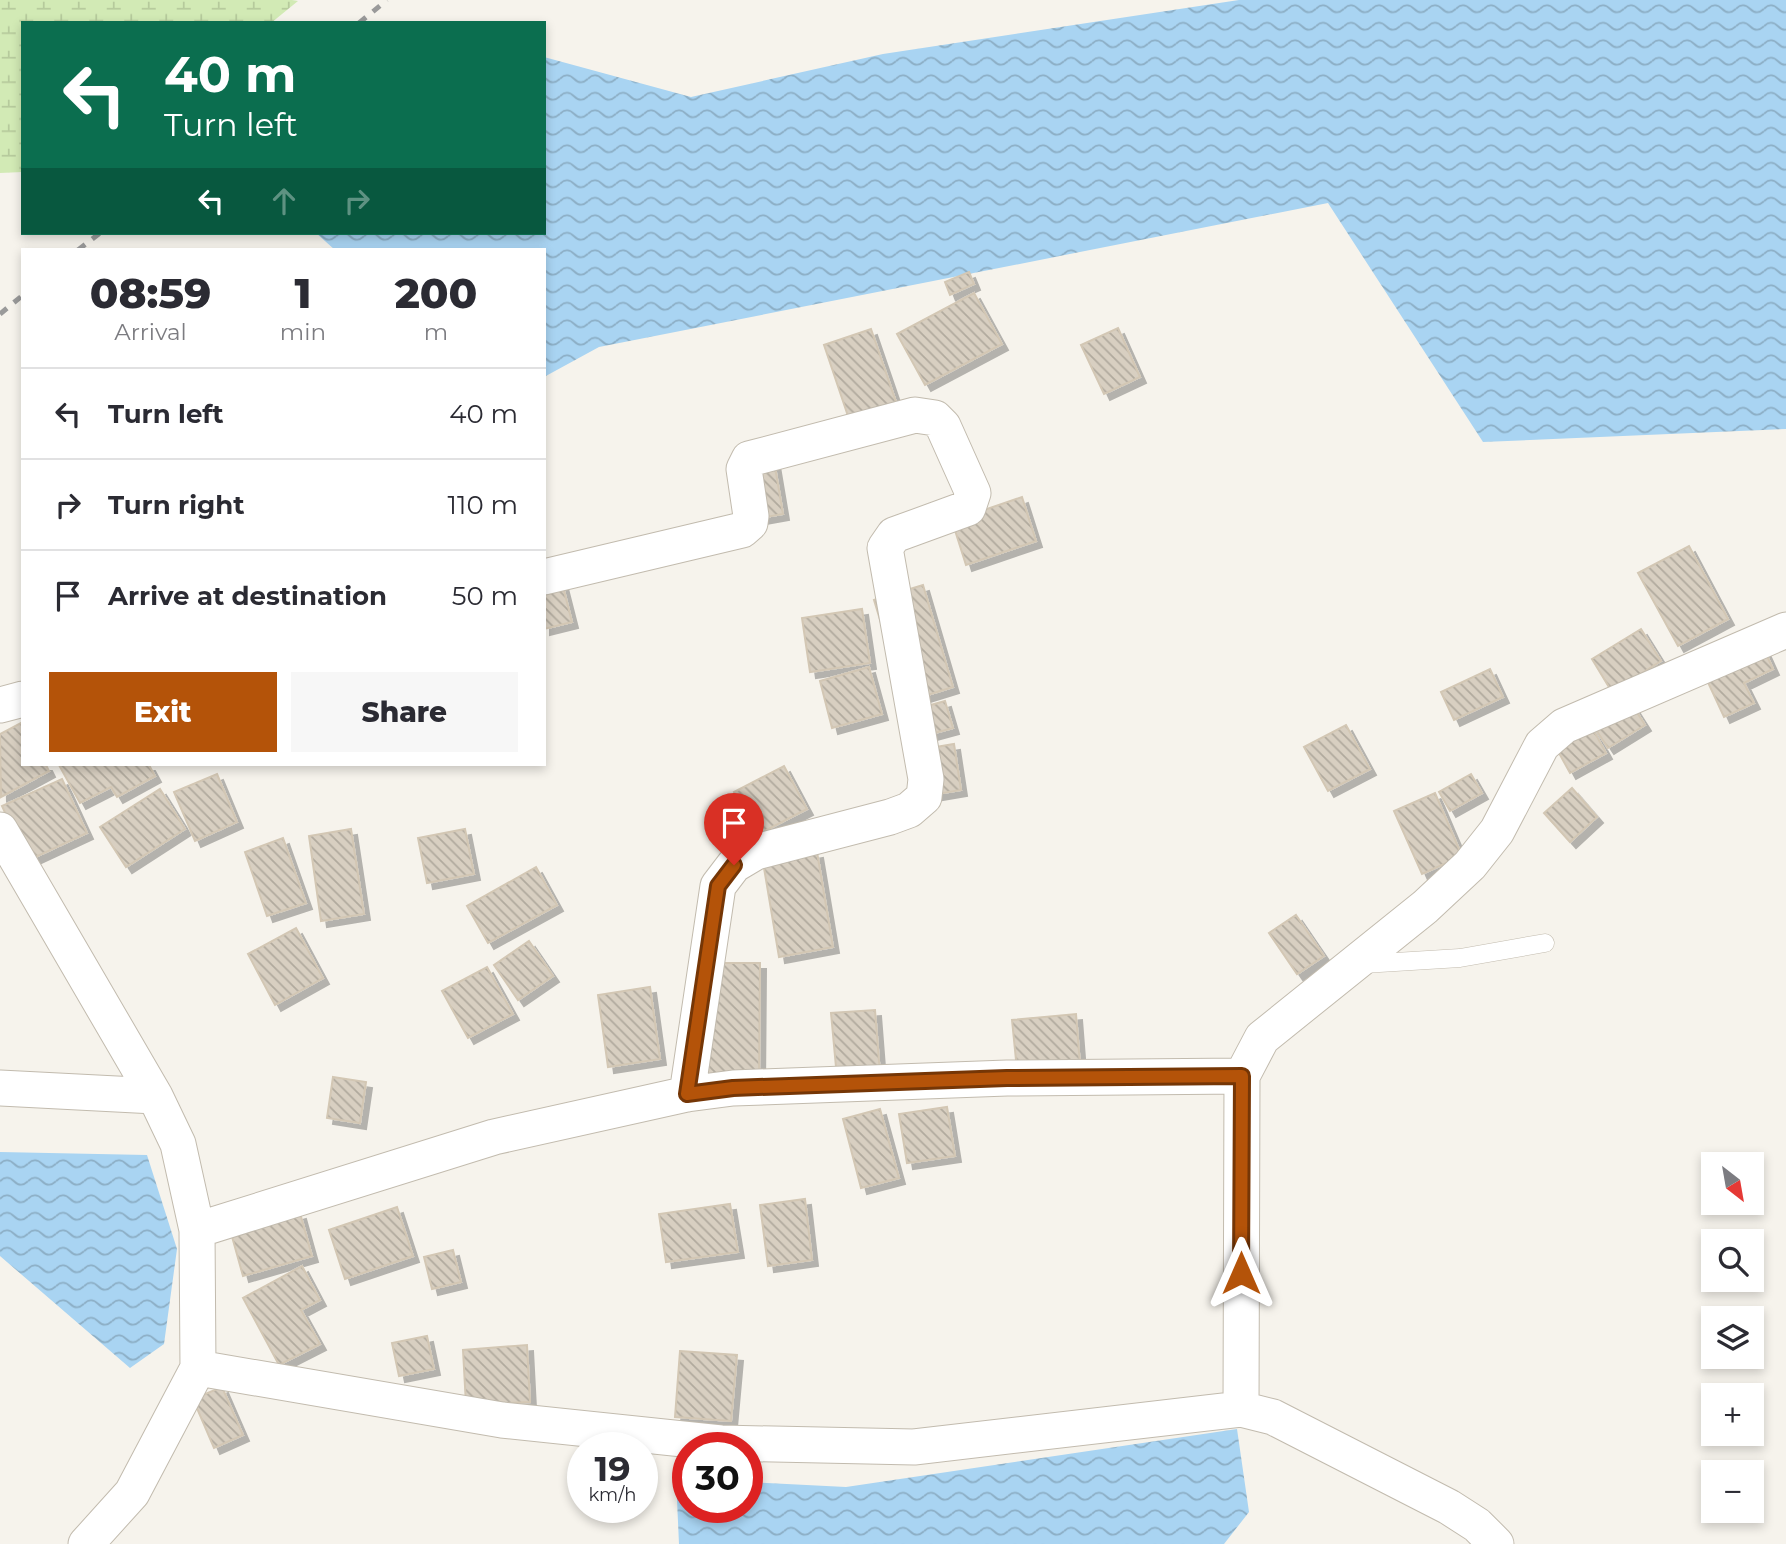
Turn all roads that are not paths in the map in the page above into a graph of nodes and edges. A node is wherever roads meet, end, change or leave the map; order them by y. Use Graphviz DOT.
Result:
graph roads {
  1 [pos="546,577"];
  2 [pos="1786,630"];
  3 [pos="21,700"];
  4 [pos="0,705"];
  5 [pos="0,830"];
  6 [pos="1545,943"];
  7 [pos="1353,965"];
  8 [pos="1242,1076"];
  9 [pos="0,1088"];
  10 [pos="687,1094"];
  11 [pos="155,1096"];
  12 [pos="197,1230"];
  13 [pos="198,1368"];
  14 [pos="1241,1409"];
  15 [pos="86,1544"];
  16 [pos="1496,1544"];
  1 -- 10 [label="street"];
  2 -- 7 [label="street"];
  3 -- 4 [label="street"];
  5 -- 11 [label="street"];
  6 -- 7 [label="lane"];
  7 -- 8 [label="street"];
  8 -- 10 [label="street"];
  8 -- 14 [label="street"];
  9 -- 11 [label="street"];
  10 -- 12 [label="street"];
  11 -- 12 [label="street"];
  12 -- 13 [label="street"];
  13 -- 14 [label="street"];
  13 -- 15 [label="street"];
  14 -- 16 [label="street"];
}
